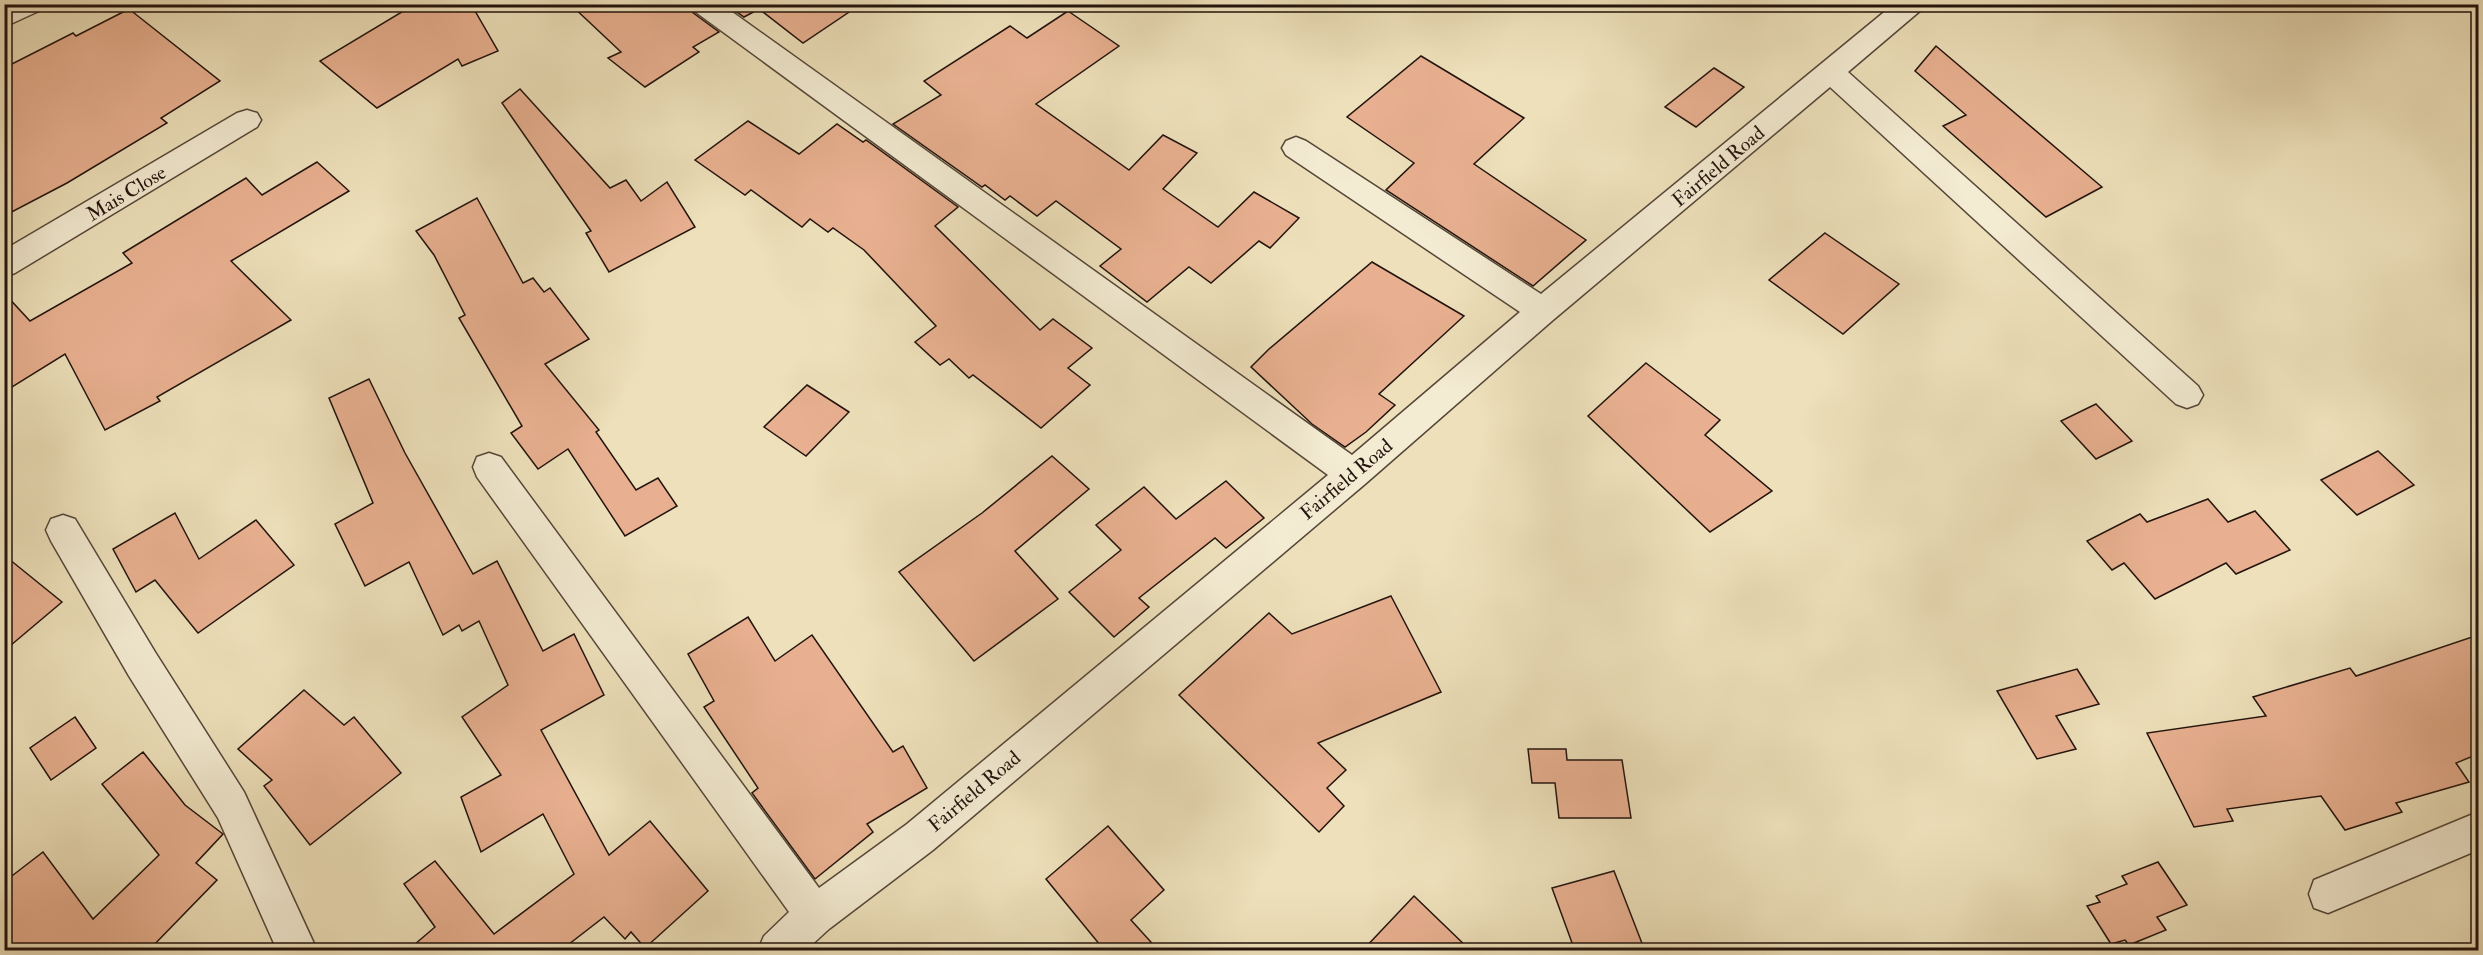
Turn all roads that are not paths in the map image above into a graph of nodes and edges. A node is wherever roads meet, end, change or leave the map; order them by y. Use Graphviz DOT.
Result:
graph roads {
  1 [pos="32,4"];
  2 [pos="702,4"];
  3 [pos="1912,4"];
  4 [pos="4,18"];
  5 [pos="1831,72"];
  6 [pos="247,120"];
  7 [pos="1296,148"];
  8 [pos="4,265"];
  9 [pos="1542,312"];
  10 [pos="2187,395"];
  11 [pos="489,468"];
  12 [pos="1353,474"];
  13 [pos="63,530"];
  14 [pos="2478,831"];
  15 [pos="2328,894"];
  16 [pos="815,915"];
  17 [pos="297,951"];
  18 [pos="778,951"];
  1 -- 4 [label="street"];
  2 -- 12 [label="street"];
  3 -- 5 [label="street, Fairfield Road"];
  5 -- 9 [label="street, Fairfield Road"];
  5 -- 10 [label="street"];
  6 -- 8 [label="street, Mais Close"];
  7 -- 9 [label="street"];
  9 -- 12 [label="street, Fairfield Road"];
  11 -- 16 [label="street"];
  12 -- 16 [label="street, Fairfield Road"];
  13 -- 17 [label="street"];
  14 -- 15 [label="street"];
  16 -- 18 [label="street, Fairfield Road"];
}
